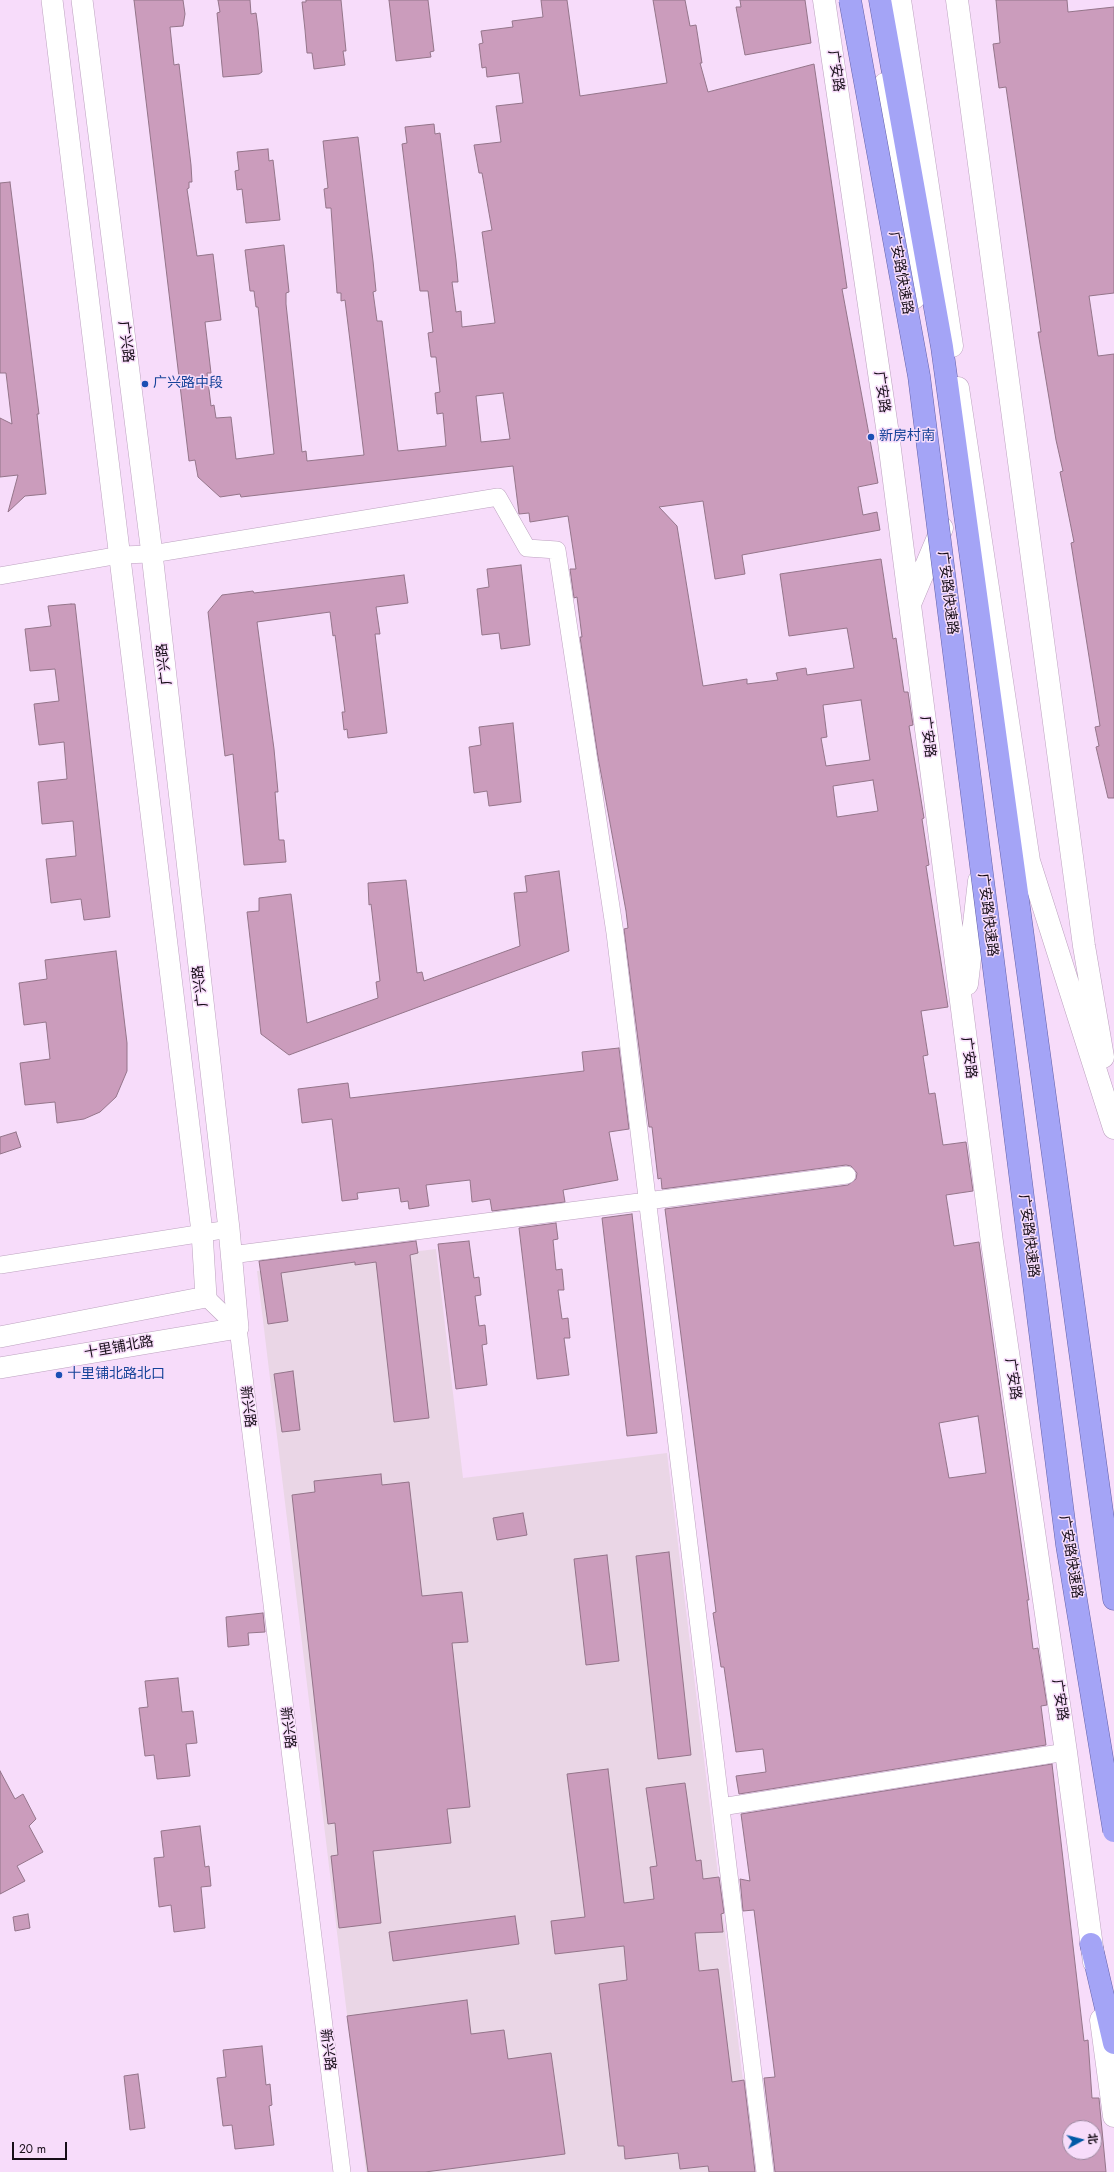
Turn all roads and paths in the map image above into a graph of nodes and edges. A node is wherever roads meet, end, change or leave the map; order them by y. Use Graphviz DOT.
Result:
graph roads {
  1 [pos="52,0"];
  2 [pos="82,0"];
  3 [pos="824,0"];
  4 [pos="850,0"];
  5 [pos="874,0"];
  6 [pos="880,0"];
  7 [pos="900,0"];
  8 [pos="957,0"];
  9 [pos="945,521"];
  10 [pos="152,554"];
  11 [pos="120,555"];
  12 [pos="0,576"];
  13 [pos="910,604"];
  14 [pos="963,1016"];
  15 [pos="1114,1119"];
  16 [pos="1114,1128"];
  17 [pos="847,1175"];
  18 [pos="648,1199"];
  19 [pos="229,1229"];
  20 [pos="202,1232"];
  21 [pos="231,1255"];
  22 [pos="0,1265"];
  23 [pos="206,1297"];
  24 [pos="238,1328"];
  25 [pos="0,1337"];
  26 [pos="0,1368"];
  27 [pos="1114,1598"];
  28 [pos="1066,1752"];
  29 [pos="721,1807"];
  30 [pos="1114,1831"];
  31 [pos="1091,1944"];
  32 [pos="1114,2043"];
  33 [pos="1114,2116"];
  34 [pos="342,2172"];
  35 [pos="765,2172"];
  1 -- 11 [label="street, 广兴路"];
  2 -- 10 [label="street, 广兴路"];
  3 -- 13 [label="main road, 广安路"];
  4 -- 30 [label="highway, 广安路快速路, bridge"];
  5 -- 9 [label="main road"];
  6 -- 27 [label="highway, 广安路快速路"];
  7 -- 16 [label="main road"];
  8 -- 15 [label="main road"];
  9 -- 13 [label="main road"];
  9 -- 14 [label="main road"];
  10 -- 11 [label="street"];
  10 -- 18 [label="street"];
  10 -- 19 [label="street, 广兴路"];
  11 -- 12 [label="street"];
  11 -- 20 [label="street, 广兴路"];
  13 -- 14 [label="main road, 广安路"];
  14 -- 28 [label="main road, 广安路"];
  17 -- 18 [label="street"];
  18 -- 21 [label="street"];
  18 -- 29 [label="street"];
  19 -- 20 [label="street"];
  19 -- 21 [label="street, 广兴路"];
  20 -- 22 [label="street"];
  20 -- 23 [label="street, 广兴路"];
  21 -- 24 [label="street, 广兴路"];
  23 -- 24 [label="street"];
  23 -- 25 [label="street"];
  24 -- 26 [label="street, 十里铺北路"];
  24 -- 34 [label="street, 新兴路"];
  28 -- 29 [label="street"];
  28 -- 31 [label="main road, 广安路"];
  29 -- 35 [label="street"];
  31 -- 32 [label="highway"];
  31 -- 33 [label="main road, 广安路"];
}
